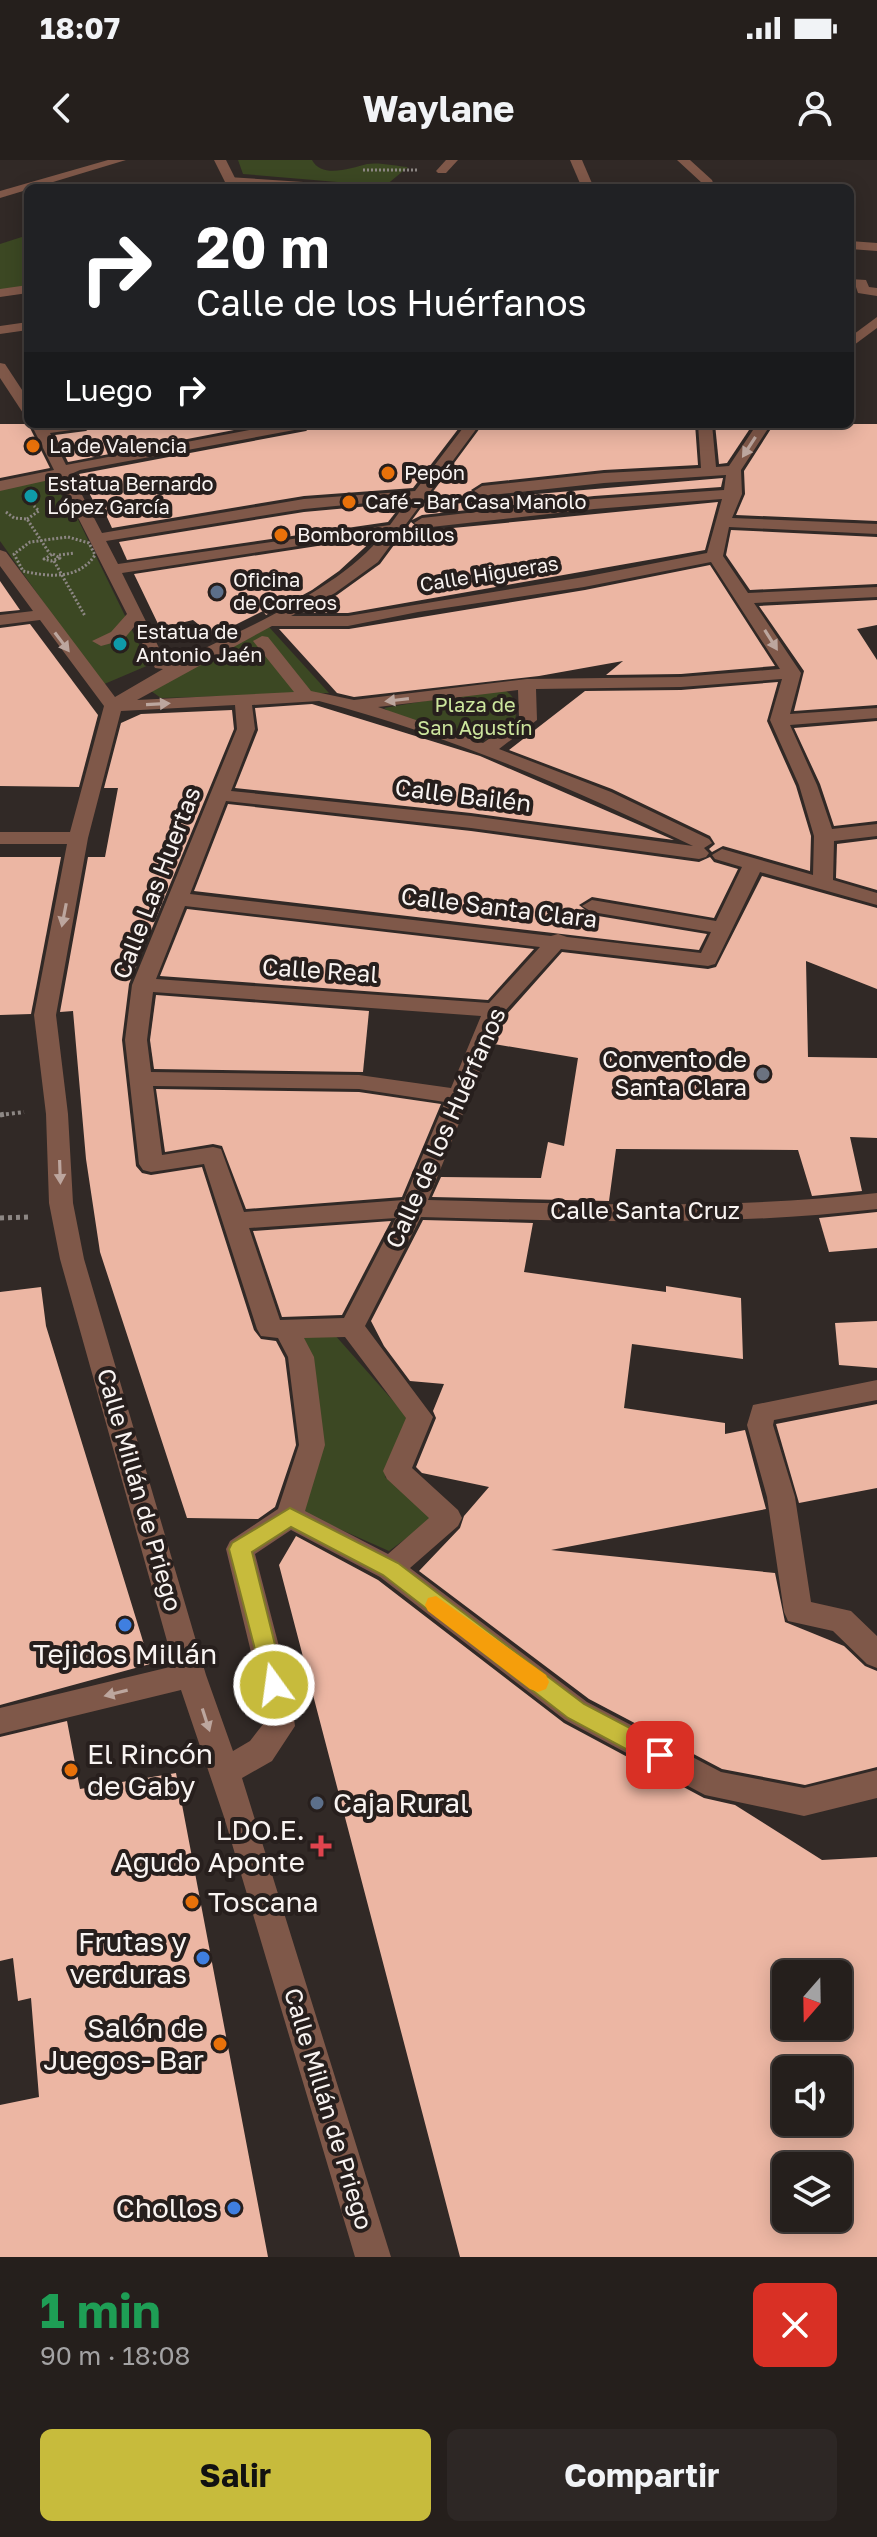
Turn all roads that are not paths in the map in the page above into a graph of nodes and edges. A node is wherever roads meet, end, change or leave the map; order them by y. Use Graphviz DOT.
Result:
graph roads {
  1 [pos="120,160"];
  2 [pos="220,160"];
  3 [pos="452,160"];
  4 [pos="576,160"];
  5 [pos="683,160"];
  6 [pos="442,171"];
  7 [pos="38,184"];
  8 [pos="233,184"];
  9 [pos="586,184"];
  10 [pos="708,184"];
  11 [pos="24,188"];
  12 [pos="0,195"];
  13 [pos="854,245"];
  14 [pos="877,247"];
  15 [pos="854,283"];
  16 [pos="24,290"];
  17 [pos="877,292"];
  18 [pos="0,293"];
  19 [pos="872,320"];
  20 [pos="24,327"];
  21 [pos="0,330"];
  22 [pos="854,340"];
  23 [pos="6,370"];
  24 [pos="24,403"];
  25 [pos="41,428"];
  26 [pos="268,428"];
  27 [pos="470,428"];
  28 [pos="705,428"];
  29 [pos="761,428"];
  30 [pos="734,470"];
  31 [pos="709,471"];
  32 [pos="64,472"];
  33 [pos="0,486"];
  34 [pos="482,491"];
  35 [pos="410,494"];
  36 [pos="734,494"];
  37 [pos="722,522"];
  38 [pos="422,523"];
  39 [pos="384,528"];
  40 [pos="877,529"];
  41 [pos="98,538"];
  42 [pos="0,555"];
  43 [pos="715,556"];
  44 [pos="115,569"];
  45 [pos="877,592"];
  46 [pos="745,598"];
  47 [pos="136,614"];
  48 [pos="42,615"];
  49 [pos="0,620"];
  50 [pos="268,620"];
  51 [pos="101,641"];
  52 [pos="262,641"];
  53 [pos="163,669"];
  54 [pos="792,673"];
  55 [pos="527,684"];
  56 [pos="307,697"];
  57 [pos="243,699"];
  58 [pos="204,701"];
  59 [pos="354,705"];
  60 [pos="113,706"];
  61 [pos="877,713"];
  62 [pos="779,720"];
  63 [pos="485,750"];
  64 [pos="219,795"];
  65 [pos="877,830"];
  66 [pos="824,836"];
  67 [pos="0,838"];
  68 [pos="78,838"];
  69 [pos="700,848"];
  70 [pos="753,865"];
  71 [pos="823,883"];
  72 [pos="179,899"];
  73 [pos="877,899"];
  74 [pos="592,906"];
  75 [pos="722,928"];
  76 [pos="558,940"];
  77 [pos="143,985"];
  78 [pos="494,1010"];
  79 [pos="139,1079"];
  80 [pos="457,1096"];
  81 [pos="877,1201"];
  82 [pos="413,1208"];
  83 [pos="236,1221"];
  84 [pos="352,1327"];
  85 [pos="286,1329"];
  86 [pos="877,1390"];
  87 [pos="290,1516"];
  88 [pos="390,1569"];
  89 [pos="877,1655"];
  90 [pos="191,1675"];
  91 [pos="0,1721"];
  92 [pos="223,1773"];
  93 [pos="877,1784"];
  94 [pos="373,2257"];
  1 -- 7 [label="street"];
  2 -- 8 [label="street"];
  3 -- 6 [label="street"];
  4 -- 9 [label="street"];
  5 -- 10 [label="street"];
  11 -- 12 [label="street"];
  13 -- 14 [label="street"];
  15 -- 17 [label="street"];
  16 -- 18 [label="street"];
  19 -- 22 [label="street"];
  20 -- 21 [label="street"];
  23 -- 24 [label="street"];
  25 -- 32 [label="street"];
  26 -- 32 [label="street"];
  27 -- 50 [label="street"];
  28 -- 31 [label="street"];
  29 -- 30 [label="street, one-way"];
  30 -- 31 [label="street"];
  30 -- 36 [label="street"];
  31 -- 34 [label="street"];
  32 -- 33 [label="street"];
  32 -- 41 [label="street"];
  35 -- 41 [label="street"];
  36 -- 37 [label="street"];
  36 -- 38 [label="street"];
  37 -- 40 [label="street"];
  37 -- 43 [label="street"];
  39 -- 44 [label="street"];
  41 -- 44 [label="street"];
  42 -- 48 [label="street"];
  43 -- 46 [label="street"];
  43 -- 50 [label="street, Calle Higueras"];
  44 -- 47 [label="street"];
  45 -- 46 [label="street"];
  46 -- 54 [label="street, one-way"];
  47 -- 51 [label="street"];
  47 -- 53 [label="street"];
  48 -- 49 [label="street"];
  48 -- 60 [label="street, one-way"];
  50 -- 53 [label="street"];
  52 -- 56 [label="street"];
  53 -- 58 [label="street"];
  53 -- 60 [label="street"];
  54 -- 55 [label="street"];
  54 -- 62 [label="street"];
  55 -- 59 [label="street, one-way"];
  55 -- 63 [label="street"];
  56 -- 57 [label="street"];
  56 -- 59 [label="street"];
  57 -- 58 [label="street"];
  57 -- 64 [label="street, Calle Las Huertas"];
  60 -- 58 [label="street, one-way"];
  59 -- 63 [label="street"];
  60 -- 68 [label="street, Calle Millán de Priego"];
  61 -- 62 [label="street"];
  62 -- 66 [label="street"];
  63 -- 69 [label="street"];
  64 -- 69 [label="street, Calle Bailén"];
  64 -- 72 [label="street, Calle Las Huertas"];
  65 -- 66 [label="street"];
  66 -- 71 [label="street"];
  67 -- 68 [label="street"];
  68 -- 90 [label="street, Calle Millán de Priego, one-way"];
  69 -- 70 [label="street, Calle Bailén"];
  70 -- 71 [label="street, Calle Bailén"];
  70 -- 75 [label="street, Calle Santa Clara"];
  71 -- 73 [label="street, Calle Bailén"];
  72 -- 76 [label="street, Calle Santa Clara"];
  72 -- 77 [label="street, Calle Las Huertas"];
  74 -- 75 [label="street"];
  75 -- 76 [label="street, Calle Santa Clara"];
  76 -- 78 [label="street, Calle de los Huérfanos"];
  77 -- 78 [label="street, Calle Real"];
  77 -- 79 [label="street, Calle Las Huertas"];
  78 -- 80 [label="street, Calle de los Huérfanos"];
  79 -- 80 [label="street"];
  79 -- 83 [label="street, Calle Las Huertas"];
  80 -- 82 [label="street, Calle de los Huérfanos"];
  81 -- 82 [label="street, Calle Santa Cruz"];
  82 -- 83 [label="street, Calle Santa Cruz"];
  82 -- 84 [label="street, Calle de los Huérfanos"];
  83 -- 85 [label="street, Calle Las Huertas"];
  84 -- 85 [label="street"];
  84 -- 88 [label="street"];
  85 -- 87 [label="street"];
  86 -- 89 [label="street"];
  87 -- 88 [label="street"];
  87 -- 92 [label="street"];
  88 -- 93 [label="street"];
  90 -- 91 [label="street, one-way"];
  90 -- 92 [label="street, Calle Millán de Priego, one-way"];
  92 -- 94 [label="street, Calle Millán de Priego"];
}
